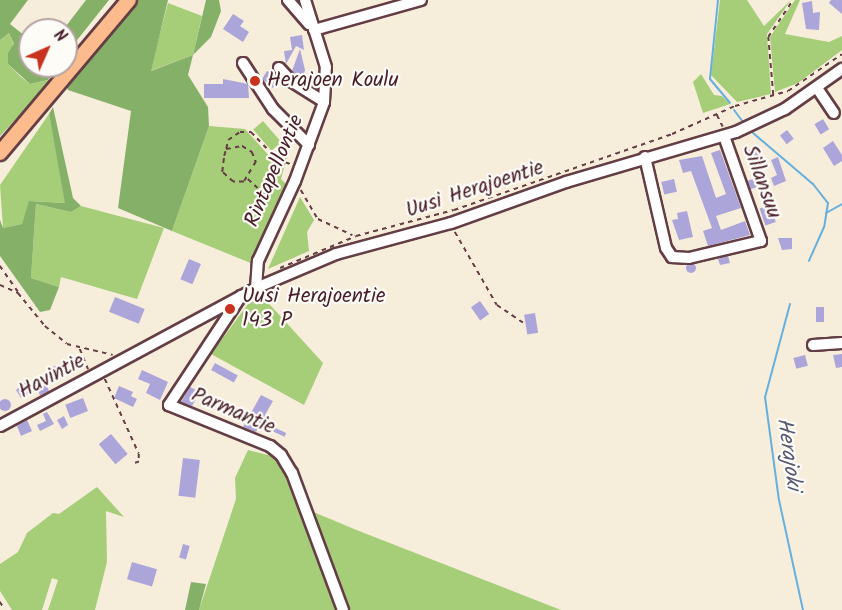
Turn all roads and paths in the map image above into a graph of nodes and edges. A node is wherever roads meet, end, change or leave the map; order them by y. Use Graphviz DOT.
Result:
graph roads {
  1 [pos="129,0"];
  2 [pos="288,0"];
  3 [pos="305,0"];
  4 [pos="422,0"];
  5 [pos="793,0"];
  6 [pos="313,28"];
  7 [pos="842,54"];
  8 [pos="243,63"];
  9 [pos="279,68"];
  10 [pos="842,69"];
  11 [pos="817,88"];
  12 [pos="773,95"];
  13 [pos="324,102"];
  14 [pos="834,113"];
  15 [pos="717,114"];
  16 [pos="724,136"];
  17 [pos="309,145"];
  18 [pos="226,149"];
  19 [pos="0,153"];
  20 [pos="645,157"];
  21 [pos="290,164"];
  22 [pos="247,178"];
  23 [pos="298,184"];
  24 [pos="265,195"];
  25 [pos="451,223"];
  26 [pos="356,236"];
  27 [pos="0,266"];
  28 [pos="275,270"];
  29 [pos="0,285"];
  30 [pos="256,288"];
  31 [pos="18,293"];
  32 [pos="241,296"];
  33 [pos="525,324"];
  34 [pos="842,343"];
  35 [pos="813,345"];
  36 [pos="79,348"];
  37 [pos="122,359"];
  38 [pos="102,372"];
  39 [pos="90,379"];
  40 [pos="0,426"];
  41 [pos="133,464"];
  42 [pos="0,602"];
  43 [pos="5,610"];
  44 [pos="342,610"];
  1 -- 19 [label="main road"];
  2 -- 6 [label="street"];
  3 -- 6 [label="street, Rintapellontie"];
  4 -- 6 [label="street"];
  5 -- 12 [label="path"];
  6 -- 13 [label="street, Rintapellontie"];
  7 -- 12 [label="path"];
  8 -- 17 [label="street"];
  9 -- 13 [label="street"];
  10 -- 11 [label="street, Uusi Herajoentie"];
  11 -- 14 [label="street"];
  11 -- 16 [label="street, Uusi Herajoentie"];
  12 -- 15 [label="path"];
  13 -- 17 [label="street, Rintapellontie"];
  15 -- 16 [label="path"];
  15 -- 26 [label="path"];
  16 -- 20 [label="street, Uusi Herajoentie"];
  16 -- 20 [label="street, Sillansuu"];
  17 -- 30 [label="street, Rintapellontie"];
  18 -- 21 [label="path"];
  18 -- 22 [label="path"];
  18 -- 22 [label="path"];
  20 -- 25 [label="street, Uusi Herajoentie"];
  22 -- 24 [label="path"];
  23 -- 26 [label="path"];
  25 -- 30 [label="street, Uusi Herajoentie"];
  25 -- 33 [label="path"];
  26 -- 28 [label="path"];
  27 -- 31 [label="path"];
  29 -- 31 [label="path"];
  30 -- 32 [label="street, Uusi Herajoentie"];
  31 -- 36 [label="path"];
  32 -- 37 [label="street, Uusi Herajoentie"];
  32 -- 44 [label="street, Parmantie"];
  34 -- 35 [label="street"];
  36 -- 37 [label="path"];
  36 -- 39 [label="path"];
  37 -- 38 [label="street, Havintie"];
  38 -- 39 [label="street, Havintie"];
  38 -- 41 [label="path"];
  39 -- 40 [label="street, Havintie"];
  42 -- 43 [label="path"];
}
